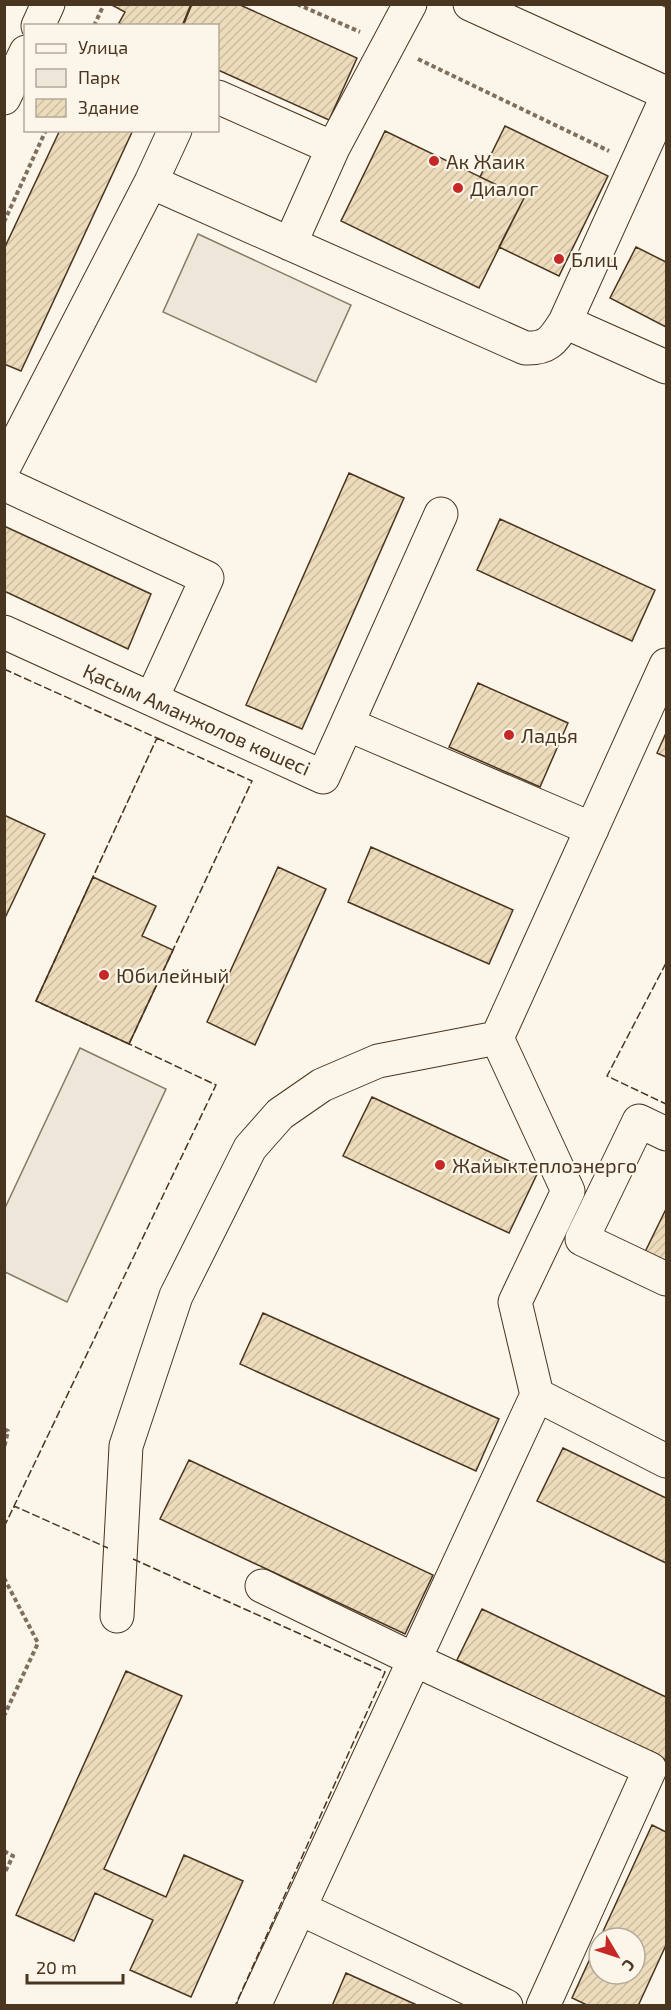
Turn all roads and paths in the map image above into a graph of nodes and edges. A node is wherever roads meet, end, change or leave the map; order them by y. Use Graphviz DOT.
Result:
graph roads {
  1 [pos="48,4"];
  2 [pos="104,4"];
  3 [pos="297,4"];
  4 [pos="410,4"];
  5 [pos="471,4"];
  6 [pos="662,4"];
  7 [pos="666,6"];
  8 [pos="39,24"];
  9 [pos="95,24"];
  10 [pos="389,45"];
  11 [pos="24,56"];
  12 [pos="666,93"];
  13 [pos="4,98"];
  14 [pos="219,98"];
  15 [pos="666,99"];
  16 [pos="45,132"];
  17 [pos="174,132"];
  18 [pos="333,148"];
  19 [pos="638,165"];
  20 [pos="151,182"];
  21 [pos="4,222"];
  22 [pos="290,244"];
  23 [pos="565,322"];
  24 [pos="666,367"];
  25 [pos="4,467"];
  26 [pos="4,484"];
  27 [pos="441,514"];
  28 [pos="4,632"];
  29 [pos="666,665"];
  30 [pos="152,698"];
  31 [pos="347,724"];
  32 [pos="592,829"];
  33 [pos="497,1038"];
  34 [pos="666,1134"];
  35 [pos="666,1279"];
  36 [pos="537,1395"];
  37 [pos="4,1429"];
  38 [pos="4,1448"];
  39 [pos="666,1461"];
  40 [pos="4,1578"];
  41 [pos="262,1586"];
  42 [pos="117,1616"];
  43 [pos="415,1660"];
  44 [pos="4,1716"];
  45 [pos="4,1851"];
  46 [pos="4,1874"];
  47 [pos="300,1908"];
  48 [pos="254,2006"];
  49 [pos="506,2006"];
  50 [pos="543,2006"];
  1 -- 8 [label="street"];
  2 -- 9 [label="path"];
  3 -- 10 [label="path"];
  4 -- 10 [label="street"];
  5 -- 12 [label="street"];
  6 -- 7 [label="path"];
  10 -- 18 [label="street"];
  10 -- 19 [label="path"];
  11 -- 13 [label="street"];
  14 -- 18 [label="street"];
  15 -- 19 [label="street"];
  16 -- 21 [label="path"];
  17 -- 20 [label="street"];
  18 -- 22 [label="street"];
  19 -- 23 [label="street"];
  20 -- 22 [label="street"];
  20 -- 25 [label="street"];
  22 -- 23 [label="street"];
  23 -- 24 [label="street"];
  26 -- 30 [label="street"];
  27 -- 31 [label="street"];
  28 -- 30 [label="street, Қасым Аманжолов көшесі"];
  29 -- 32 [label="street"];
  30 -- 31 [label="street, Қасым Аманжолов көшесі"];
  31 -- 32 [label="street"];
  32 -- 33 [label="street"];
  33 -- 36 [label="street"];
  33 -- 42 [label="street"];
  34 -- 35 [label="street"];
  36 -- 39 [label="street"];
  36 -- 43 [label="street"];
  37 -- 38 [label="path"];
  40 -- 44 [label="path"];
  41 -- 43 [label="street"];
  43 -- 47 [label="street"];
  43 -- 50 [label="street"];
  45 -- 46 [label="path"];
  47 -- 48 [label="street"];
  47 -- 49 [label="street"];
}
